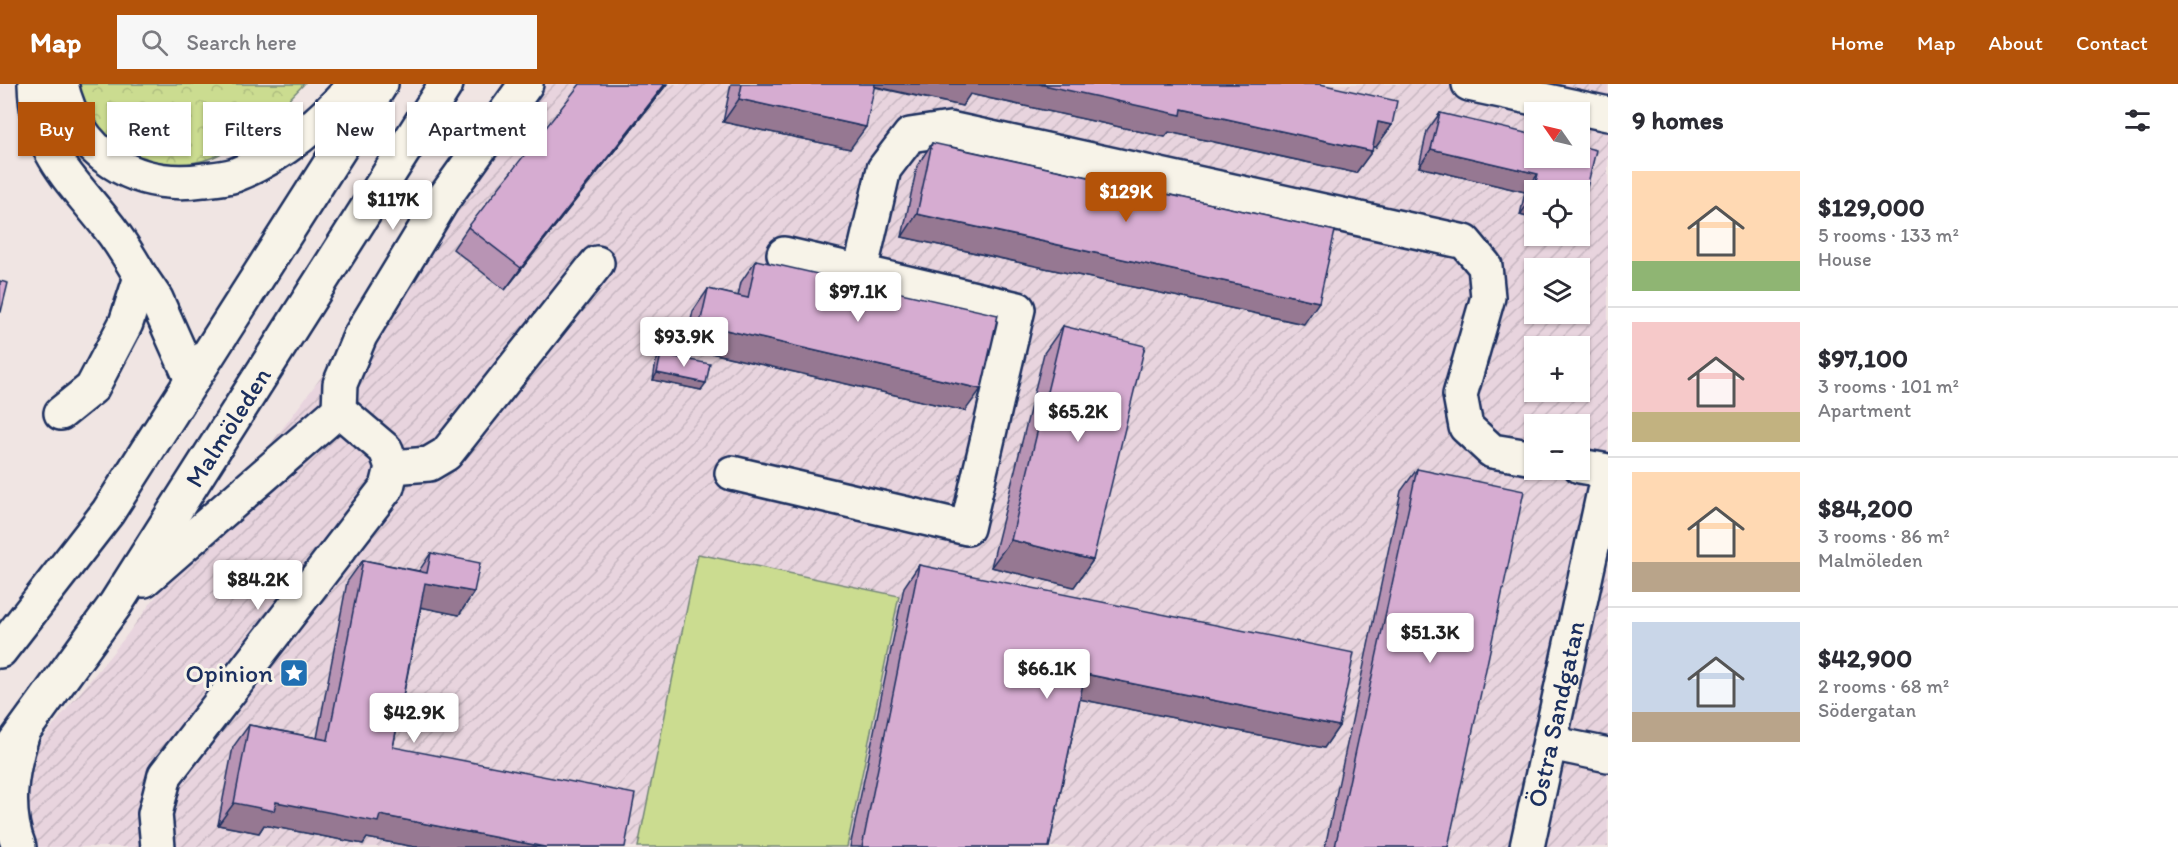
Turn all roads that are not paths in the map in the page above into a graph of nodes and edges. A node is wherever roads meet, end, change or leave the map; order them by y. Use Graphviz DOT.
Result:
graph roads {
  1 [pos="35,84"];
  2 [pos="60,84"];
  3 [pos="355,84"];
  4 [pos="381,84"];
  5 [pos="446,84"];
  6 [pos="526,84"];
  7 [pos="1469,84"];
  8 [pos="1608,114"];
  9 [pos="784,254"];
  10 [pos="597,263"];
  11 [pos="860,272"];
  12 [pos="141,277"];
  13 [pos="192,380"];
  14 [pos="339,410"];
  15 [pos="61,413"];
  16 [pos="1524,456"];
  17 [pos="392,467"];
  18 [pos="1590,468"];
  19 [pos="1608,472"];
  20 [pos="732,473"];
  21 [pos="115,605"];
  22 [pos="0,651"];
  23 [pos="23,731"];
  24 [pos="1550,743"];
  25 [pos="1608,755"];
  26 [pos="0,763"];
  27 [pos="19,847"];
  28 [pos="158,847"];
  29 [pos="1527,847"];
  1 -- 12 [label="main road"];
  2 -- 3 [label="main road"];
  4 -- 13 [label="main road"];
  5 -- 21 [label="main road, Malmöleden"];
  6 -- 14 [label="main road"];
  7 -- 8 [label="main road"];
  9 -- 11 [label="main road"];
  10 -- 17 [label="main road"];
  11 -- 16 [label="main road"];
  11 -- 20 [label="main road"];
  12 -- 13 [label="main road"];
  12 -- 15 [label="main road"];
  13 -- 22 [label="main road"];
  14 -- 17 [label="main road"];
  14 -- 21 [label="main road"];
  17 -- 28 [label="main road"];
  18 -- 19 [label="main road"];
  19 -- 24 [label="main road, Östra Sandgatan"];
  21 -- 23 [label="main road, Malmöleden"];
  23 -- 26 [label="main road, Malmöleden"];
  23 -- 27 [label="main road"];
  24 -- 25 [label="main road"];
  24 -- 29 [label="main road, Östra Sandgatan"];
}
